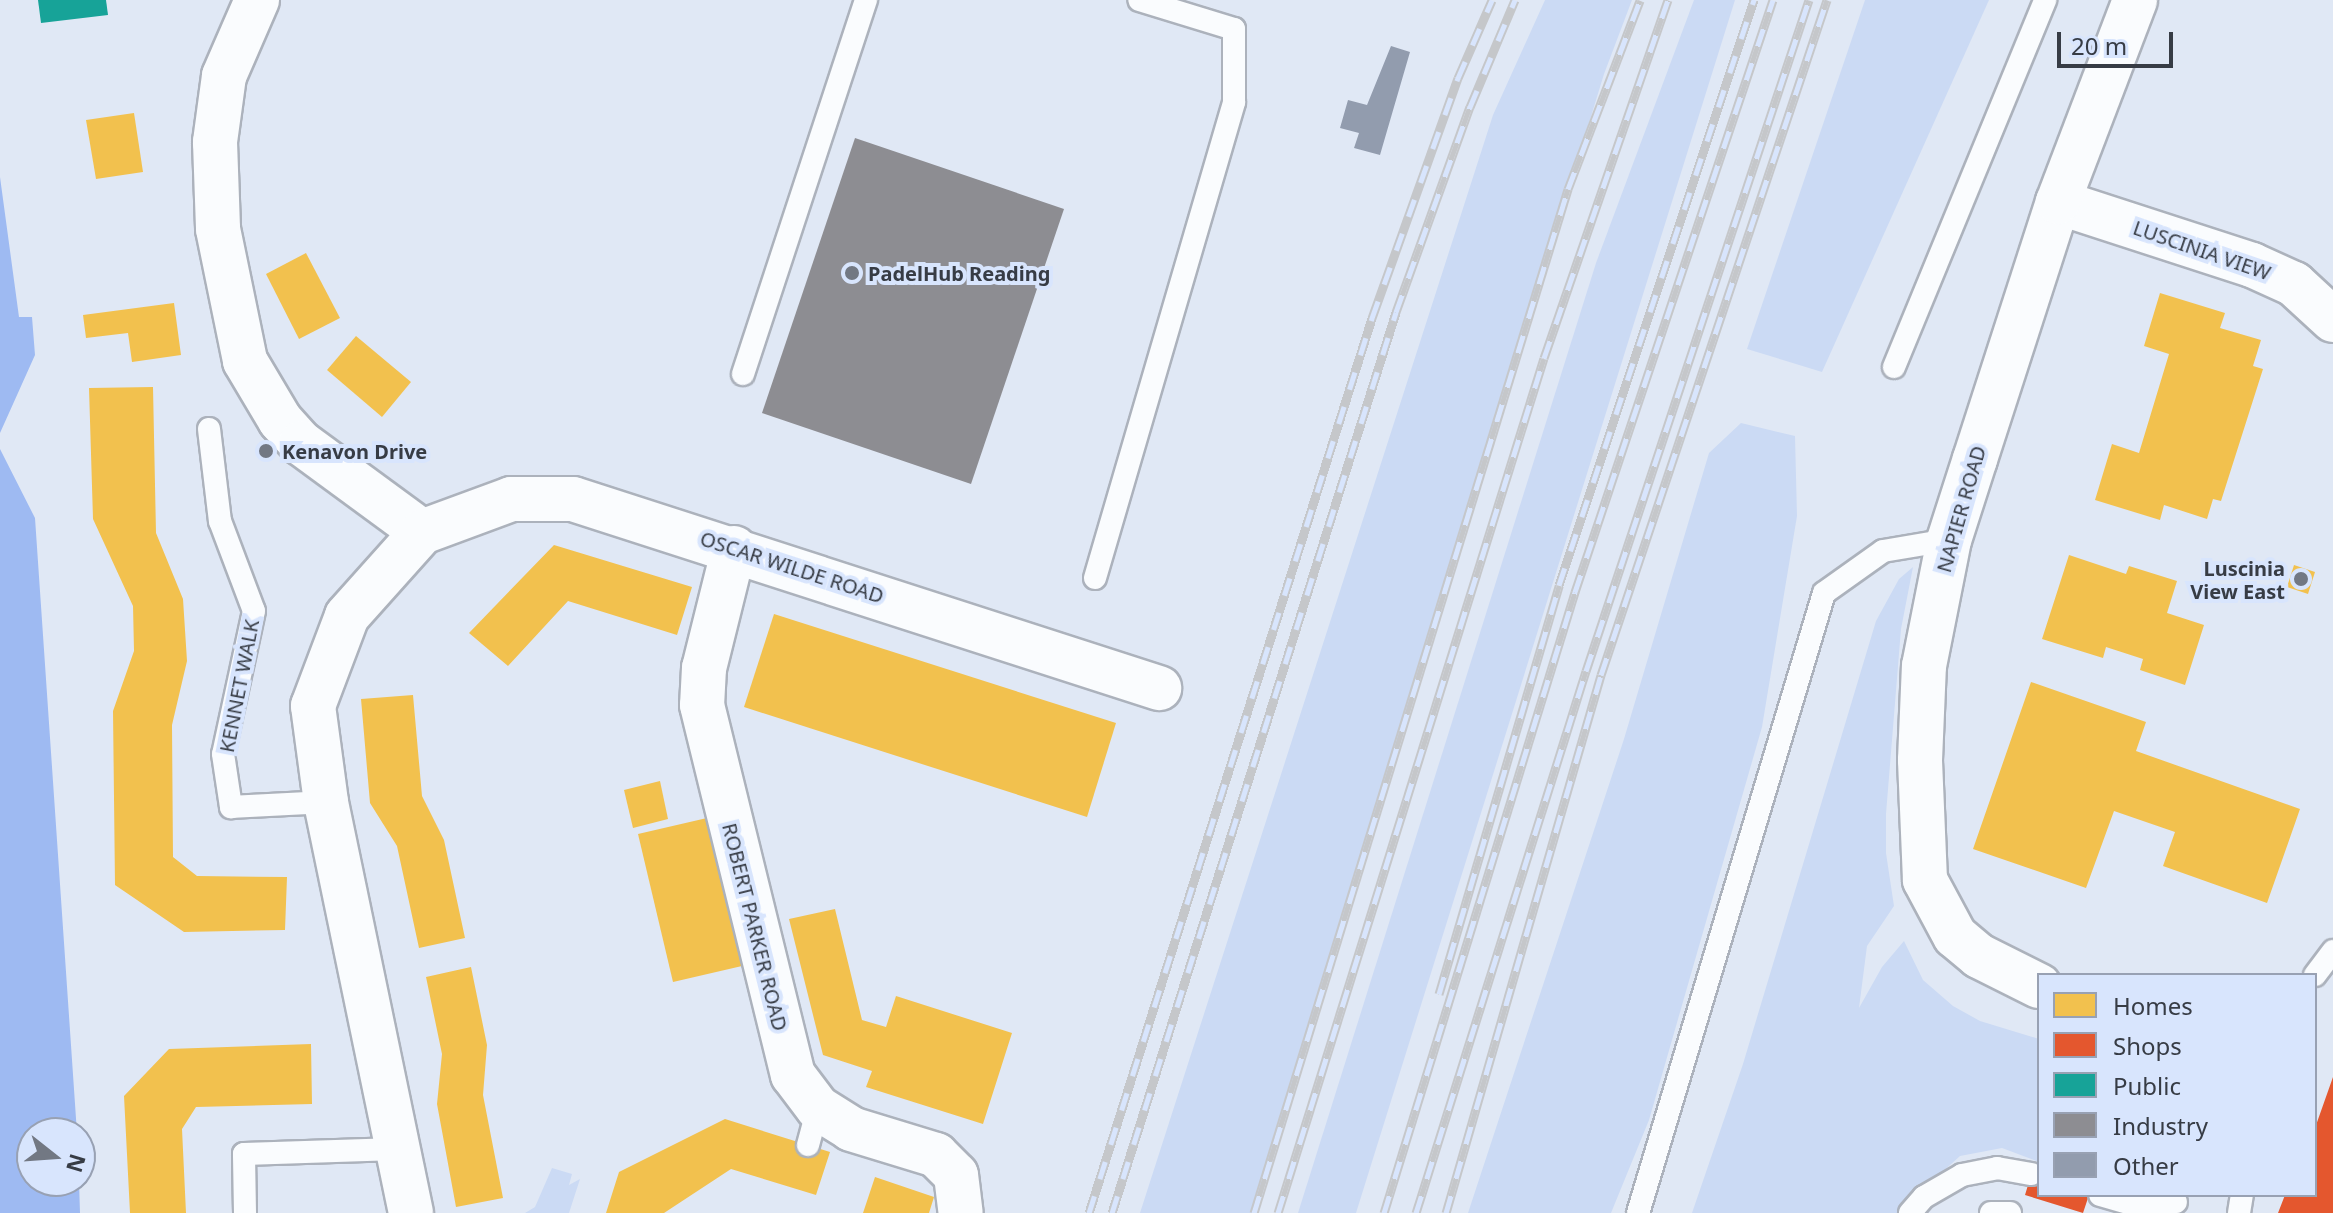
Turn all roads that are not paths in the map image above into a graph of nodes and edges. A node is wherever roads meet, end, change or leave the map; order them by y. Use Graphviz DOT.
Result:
graph roads {
  1 [pos="257,0"];
  2 [pos="866,0"];
  3 [pos="1139,0"];
  4 [pos="2045,0"];
  5 [pos="2135,0"];
  6 [pos="2058,202"];
  7 [pos="2333,320"];
  8 [pos="1894,367"];
  9 [pos="743,374"];
  10 [pos="209,429"];
  11 [pos="422,532"];
  12 [pos="1949,540"];
  13 [pos="734,548"];
  14 [pos="1095,578"];
  15 [pos="1159,688"];
  16 [pos="326,802"];
  17 [pos="2333,951"];
  18 [pos="2316,973"];
  19 [pos="2037,985"];
  20 [pos="397,1149"];
  21 [pos="2031,1174"];
  22 [pos="2107,1197"];
  23 [pos="2173,1203"];
  24 [pos="245,1213"];
  25 [pos="411,1213"];
  26 [pos="961,1213"];
  27 [pos="1638,1213"];
  28 [pos="1910,1213"];
  29 [pos="1991,1213"];
  30 [pos="2010,1213"];
  1 -- 11 [label="street"];
  2 -- 9 [label="lane"];
  3 -- 14 [label="lane"];
  4 -- 8 [label="lane"];
  5 -- 6 [label="street, NAPIER ROAD"];
  6 -- 7 [label="street, LUSCINIA VIEW"];
  6 -- 12 [label="street, NAPIER ROAD"];
  10 -- 16 [label="lane, KENNET WALK"];
  11 -- 13 [label="street, OSCAR WILDE ROAD"];
  11 -- 16 [label="street"];
  12 -- 19 [label="street, NAPIER ROAD"];
  12 -- 27 [label="lane"];
  13 -- 15 [label="street, OSCAR WILDE ROAD"];
  13 -- 26 [label="street, ROBERT PARKER ROAD"];
  16 -- 20 [label="street"];
  17 -- 18 [label="lane"];
  20 -- 24 [label="lane"];
  20 -- 25 [label="street"];
  21 -- 28 [label="lane"];
  22 -- 23 [label="lane"];
  29 -- 30 [label="lane"];
}
